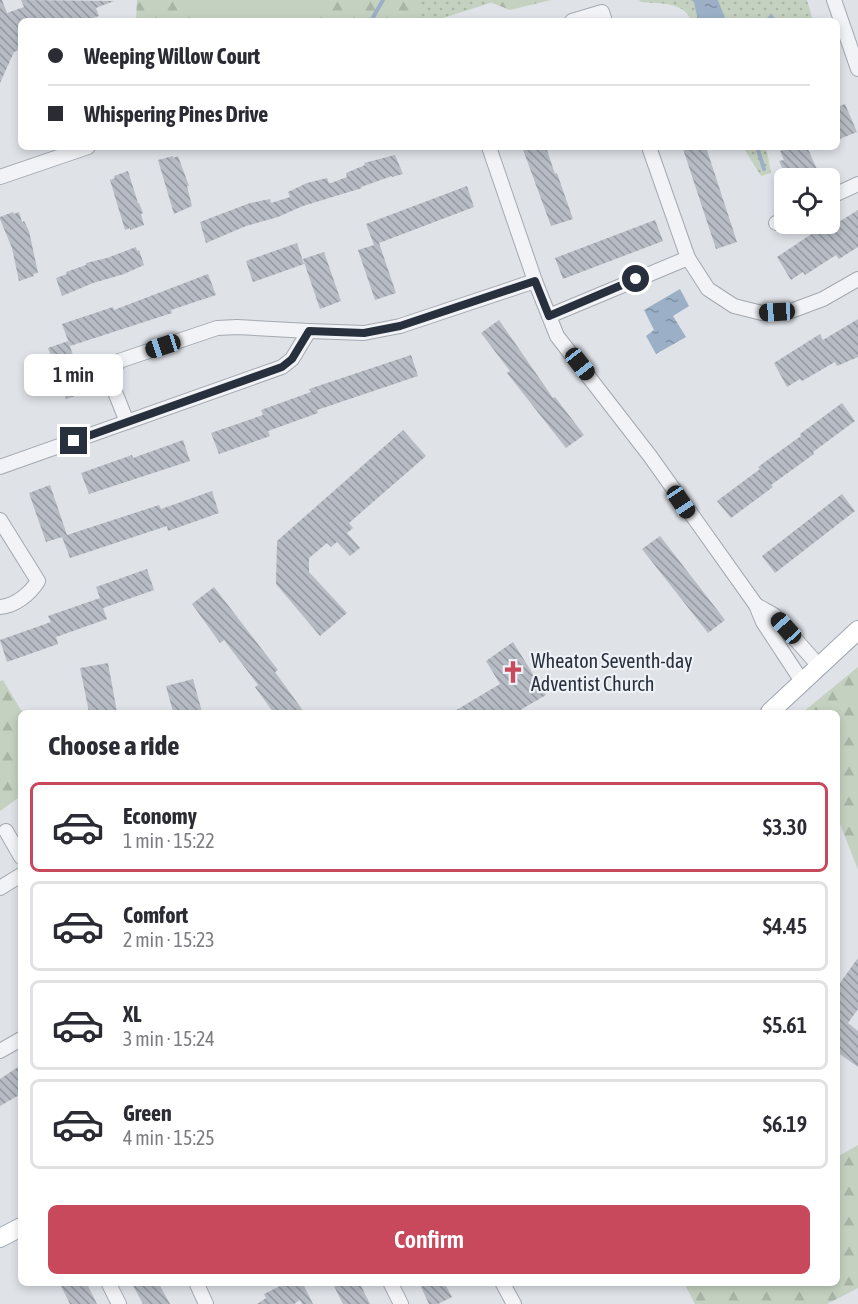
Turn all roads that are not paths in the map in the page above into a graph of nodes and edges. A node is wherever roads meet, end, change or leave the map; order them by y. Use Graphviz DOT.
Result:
graph roads {
  1 [pos="834,0"];
  2 [pos="582,18"];
  3 [pos="604,18"];
  4 [pos="858,69"];
  5 [pos="79,150"];
  6 [pos="490,150"];
  7 [pos="650,150"];
  8 [pos="0,177"];
  9 [pos="858,184"];
  10 [pos="840,192"];
  11 [pos="688,258"];
  12 [pos="858,279"];
  13 [pos="535,281"];
  14 [pos="549,316"];
  15 [pos="309,331"];
  16 [pos="127,422"];
  17 [pos="0,467"];
  18 [pos="0,520"];
  19 [pos="756,605"];
  20 [pos="0,607"];
  21 [pos="858,630"];
  22 [pos="819,666"];
  23 [pos="803,683"];
  24 [pos="772,710"];
  25 [pos="6,831"];
  26 [pos="18,852"];
  27 [pos="18,877"];
  28 [pos="0,888"];
  29 [pos="18,1041"];
  30 [pos="0,1051"];
  31 [pos="18,1229"];
  32 [pos="0,1238"];
  33 [pos="110,1286"];
  34 [pos="198,1286"];
  35 [pos="392,1286"];
  36 [pos="504,1286"];
  37 [pos="119,1304"];
  38 [pos="206,1304"];
  39 [pos="401,1304"];
  40 [pos="514,1304"];
  1 -- 4 [label="street"];
  2 -- 3 [label="street"];
  5 -- 8 [label="street"];
  6 -- 13 [label="street"];
  7 -- 11 [label="street"];
  9 -- 10 [label="street"];
  11 -- 12 [label="street"];
  11 -- 14 [label="street"];
  13 -- 14 [label="street"];
  13 -- 15 [label="street"];
  14 -- 19 [label="street"];
  15 -- 16 [label="street"];
  15 -- 16 [label="street"];
  16 -- 17 [label="street"];
  18 -- 20 [label="street"];
  19 -- 22 [label="street"];
  19 -- 23 [label="street"];
  21 -- 22 [label="main road"];
  22 -- 23 [label="main road"];
  23 -- 24 [label="main road"];
  25 -- 26 [label="street"];
  27 -- 28 [label="street"];
  29 -- 30 [label="street"];
  31 -- 32 [label="main road"];
  33 -- 37 [label="street"];
  34 -- 38 [label="street"];
  35 -- 39 [label="street"];
  36 -- 40 [label="street"];
}
